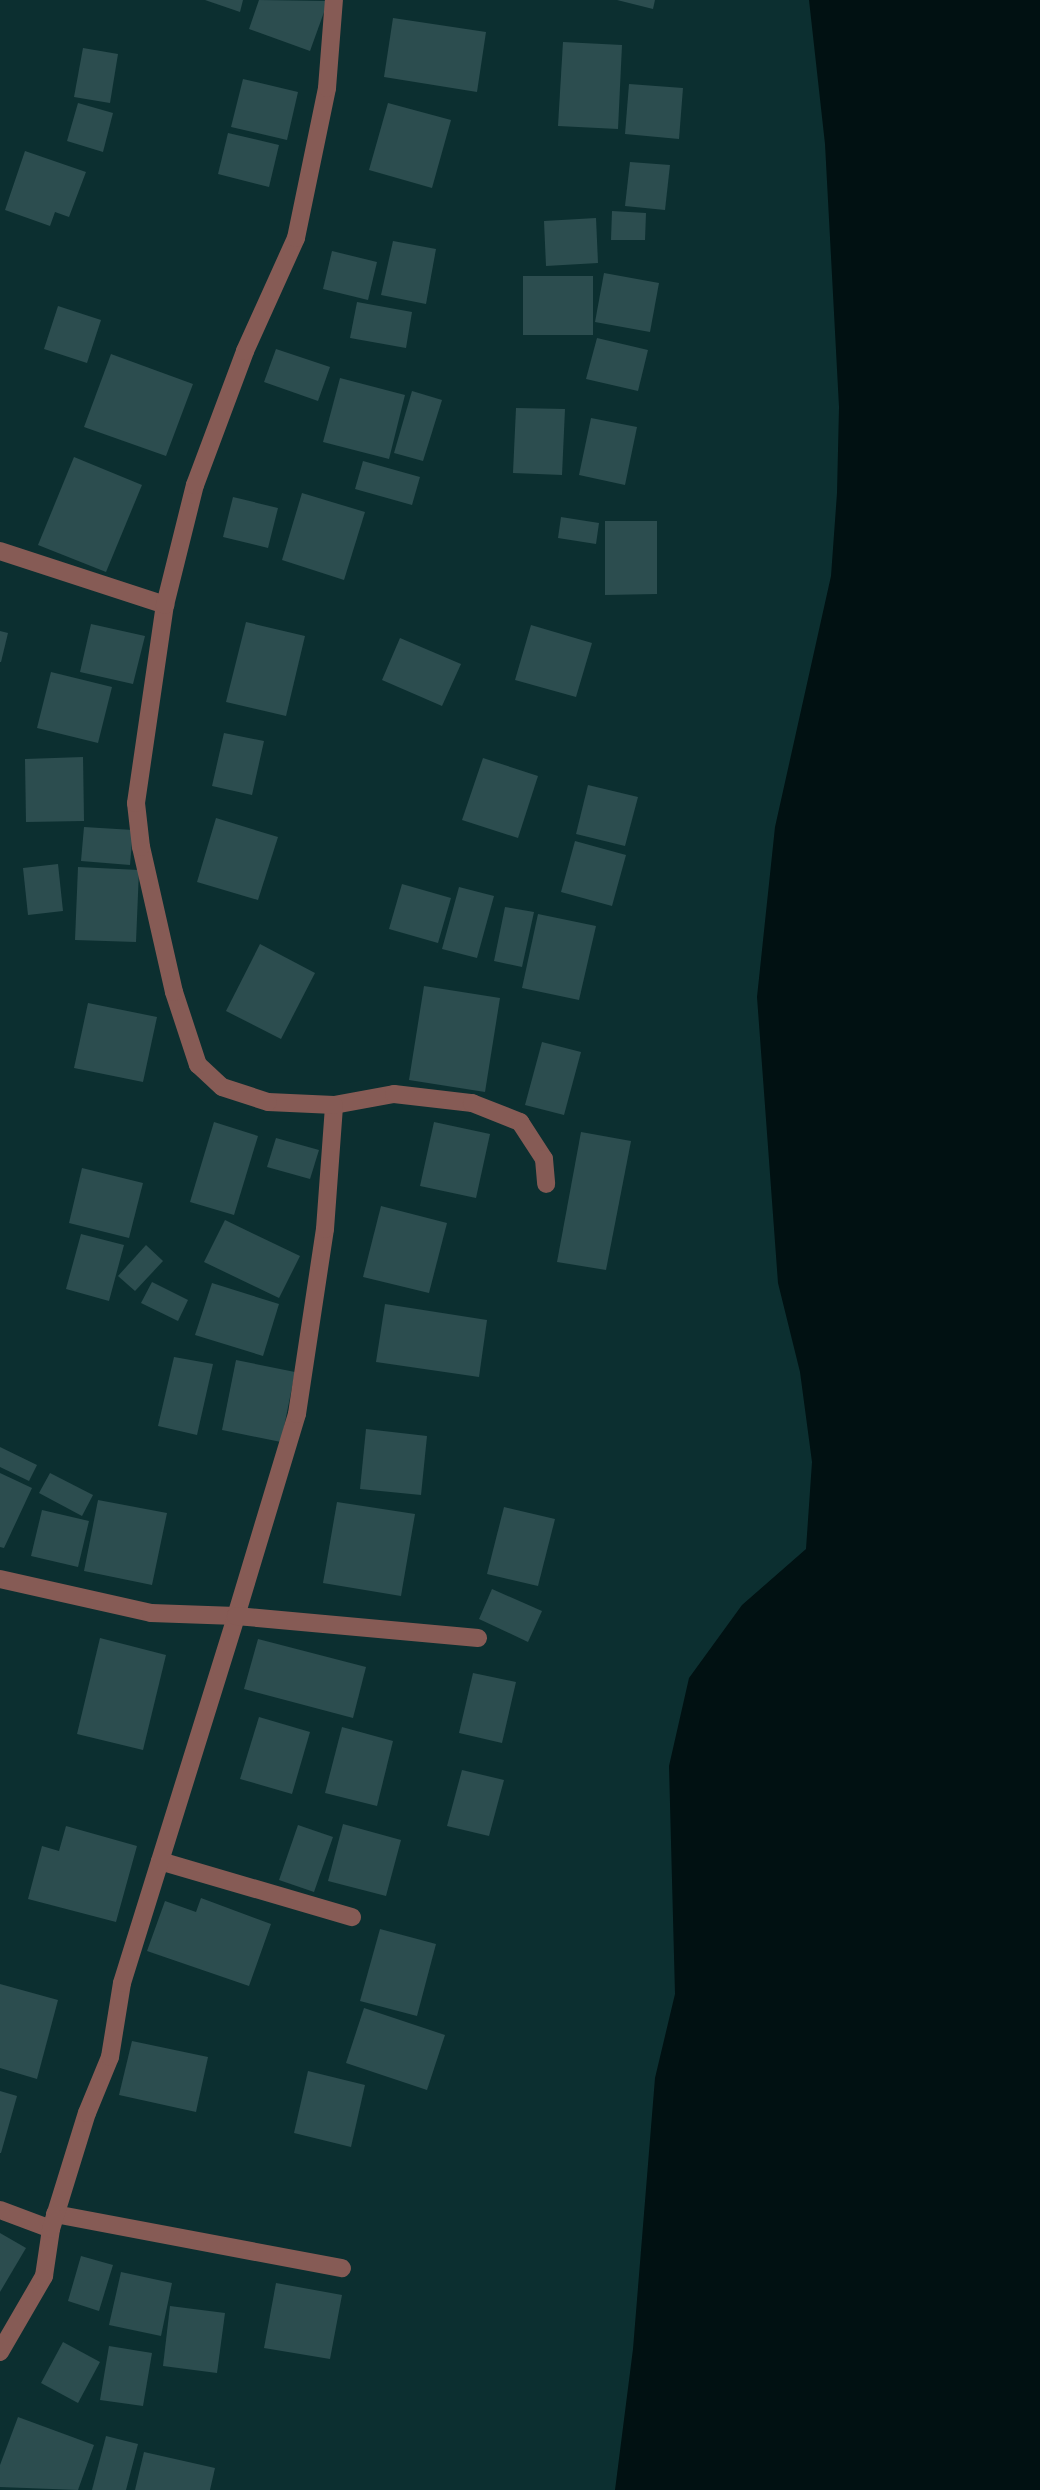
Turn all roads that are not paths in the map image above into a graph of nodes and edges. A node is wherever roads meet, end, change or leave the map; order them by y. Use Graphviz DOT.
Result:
graph roads {
  1 [pos="334,0"];
  2 [pos="0,551"];
  3 [pos="165,606"];
  4 [pos="334,1105"];
  5 [pos="545,1184"];
  6 [pos="0,1579"];
  7 [pos="236,1616"];
  8 [pos="478,1638"];
  9 [pos="160,1861"];
  10 [pos="352,1917"];
  11 [pos="0,2210"];
  12 [pos="53,2222"];
  13 [pos="342,2268"];
  14 [pos="0,2352"];
  1 -- 3 [label="street"];
  2 -- 3 [label="street"];
  3 -- 4 [label="street"];
  4 -- 5 [label="street"];
  4 -- 7 [label="street"];
  6 -- 7 [label="street"];
  7 -- 8 [label="street"];
  7 -- 9 [label="street"];
  9 -- 10 [label="street"];
  9 -- 12 [label="street"];
  11 -- 12 [label="street"];
  12 -- 13 [label="street"];
  12 -- 14 [label="street"];
}
